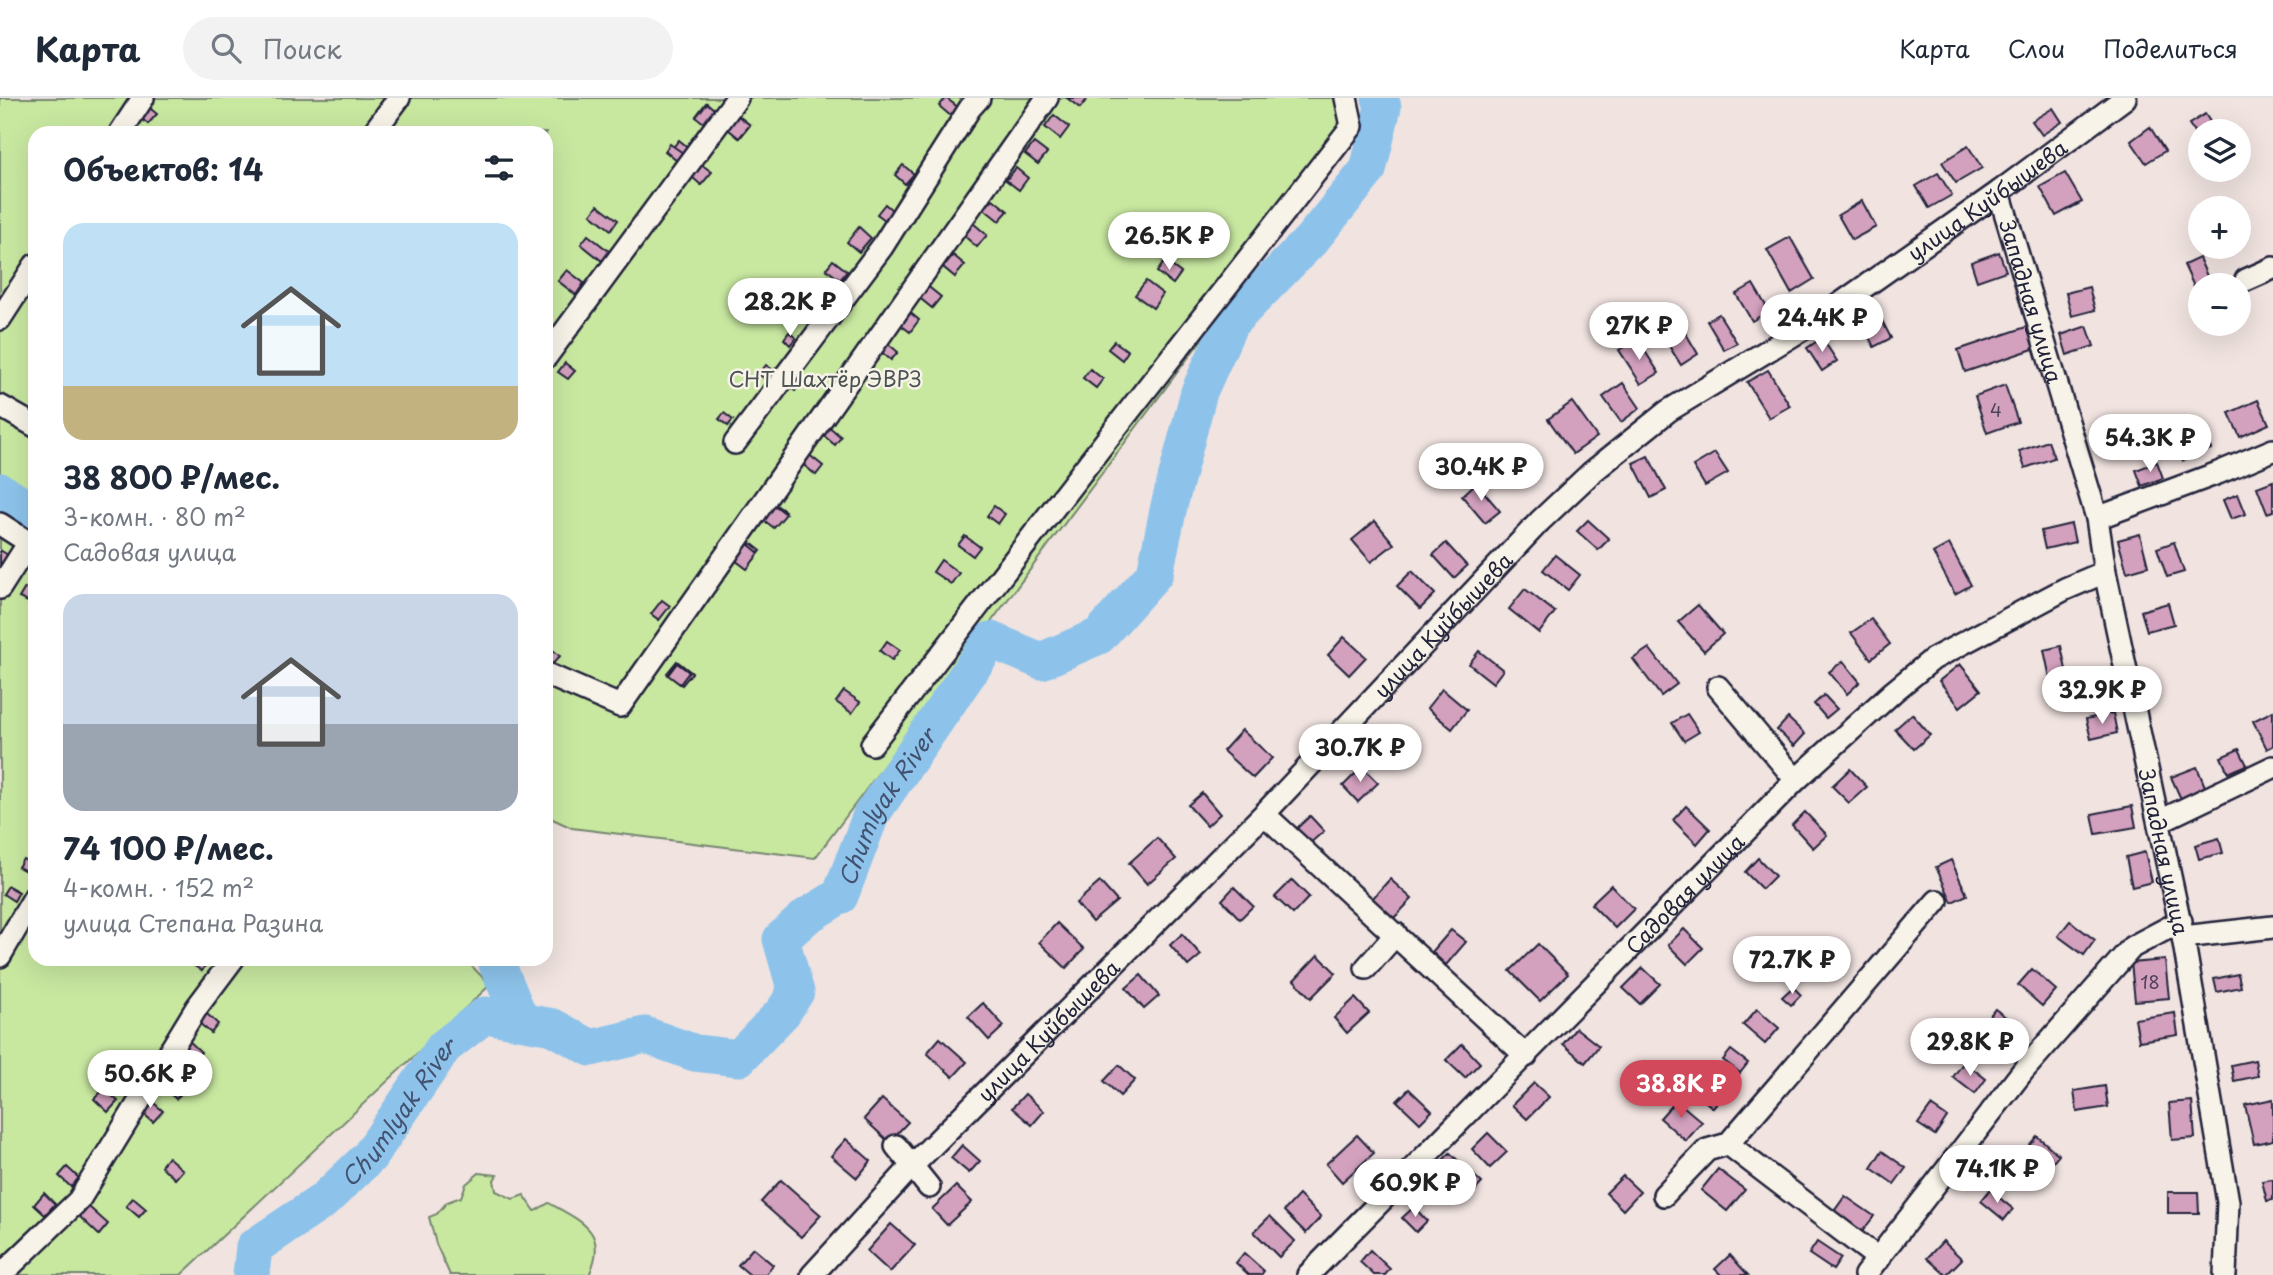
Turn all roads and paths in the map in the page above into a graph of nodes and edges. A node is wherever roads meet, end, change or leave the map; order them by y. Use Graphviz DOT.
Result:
graph roads {
  1 [pos="143,98"];
  2 [pos="399,98"];
  3 [pos="737,98"];
  4 [pos="979,98"];
  5 [pos="1047,98"];
  6 [pos="1346,98"];
  7 [pos="2125,98"];
  8 [pos="125,126"];
  9 [pos="378,126"];
  10 [pos="1999,192"];
  11 [pos="2273,268"];
  12 [pos="28,276"];
  13 [pos="2251,278"];
  14 [pos="0,319"];
  15 [pos="553,348"];
  16 [pos="0,406"];
  17 [pos="28,422"];
  18 [pos="735,443"];
  19 [pos="2273,450"];
  20 [pos="2097,519"];
  21 [pos="0,524"];
  22 [pos="28,547"];
  23 [pos="28,553"];
  24 [pos="2105,572"];
  25 [pos="0,588"];
  26 [pos="553,677"];
  27 [pos="1717,687"];
  28 [pos="872,744"];
  29 [pos="2273,767"];
  30 [pos="1796,780"];
  31 [pos="1264,814"];
  32 [pos="2160,821"];
  33 [pos="1937,901"];
  34 [pos="28,908"];
  35 [pos="2273,927"];
  36 [pos="2182,929"];
  37 [pos="1396,934"];
  38 [pos="0,956"];
  39 [pos="228,966"];
  40 [pos="1366,968"];
  41 [pos="1526,1056"];
  42 [pos="1728,1144"];
  43 [pos="896,1146"];
  44 [pos="912,1166"];
  45 [pos="929,1187"];
  46 [pos="1664,1195"];
  47 [pos="1880,1259"];
  48 [pos="1,1275"];
  49 [pos="813,1275"];
  50 [pos="1308,1275"];
  51 [pos="1865,1275"];
  52 [pos="2225,1275"];
  1 -- 8 [label="street"];
  2 -- 9 [label="street"];
  3 -- 15 [label="street"];
  4 -- 18 [label="street"];
  5 -- 26 [label="street"];
  6 -- 28 [label="street"];
  7 -- 10 [label="street, улица Куйбышева"];
  10 -- 20 [label="street, Западная улица"];
  10 -- 31 [label="street, улица Куйбышева"];
  11 -- 13 [label="street"];
  12 -- 14 [label="street"];
  16 -- 17 [label="street"];
  19 -- 20 [label="street"];
  20 -- 24 [label="street, Западная улица"];
  21 -- 22 [label="street"];
  23 -- 25 [label="street"];
  24 -- 30 [label="street, Садовая улица"];
  24 -- 32 [label="street, Западная улица"];
  27 -- 30 [label="street"];
  29 -- 32 [label="street"];
  30 -- 41 [label="street, Садовая улица"];
  31 -- 37 [label="street"];
  31 -- 44 [label="street, улица Куйбышева"];
  32 -- 36 [label="street, Западная улица"];
  33 -- 42 [label="street"];
  34 -- 38 [label="street"];
  35 -- 36 [label="street"];
  36 -- 47 [label="street"];
  36 -- 52 [label="street, Западная улица"];
  37 -- 40 [label="street"];
  37 -- 41 [label="street"];
  39 -- 48 [label="street"];
  41 -- 50 [label="street, Садовая улица"];
  42 -- 46 [label="street"];
  42 -- 47 [label="street"];
  43 -- 44 [label="street"];
  44 -- 45 [label="street"];
  44 -- 49 [label="street, улица Куйбышева"];
  47 -- 51 [label="street"];
}
